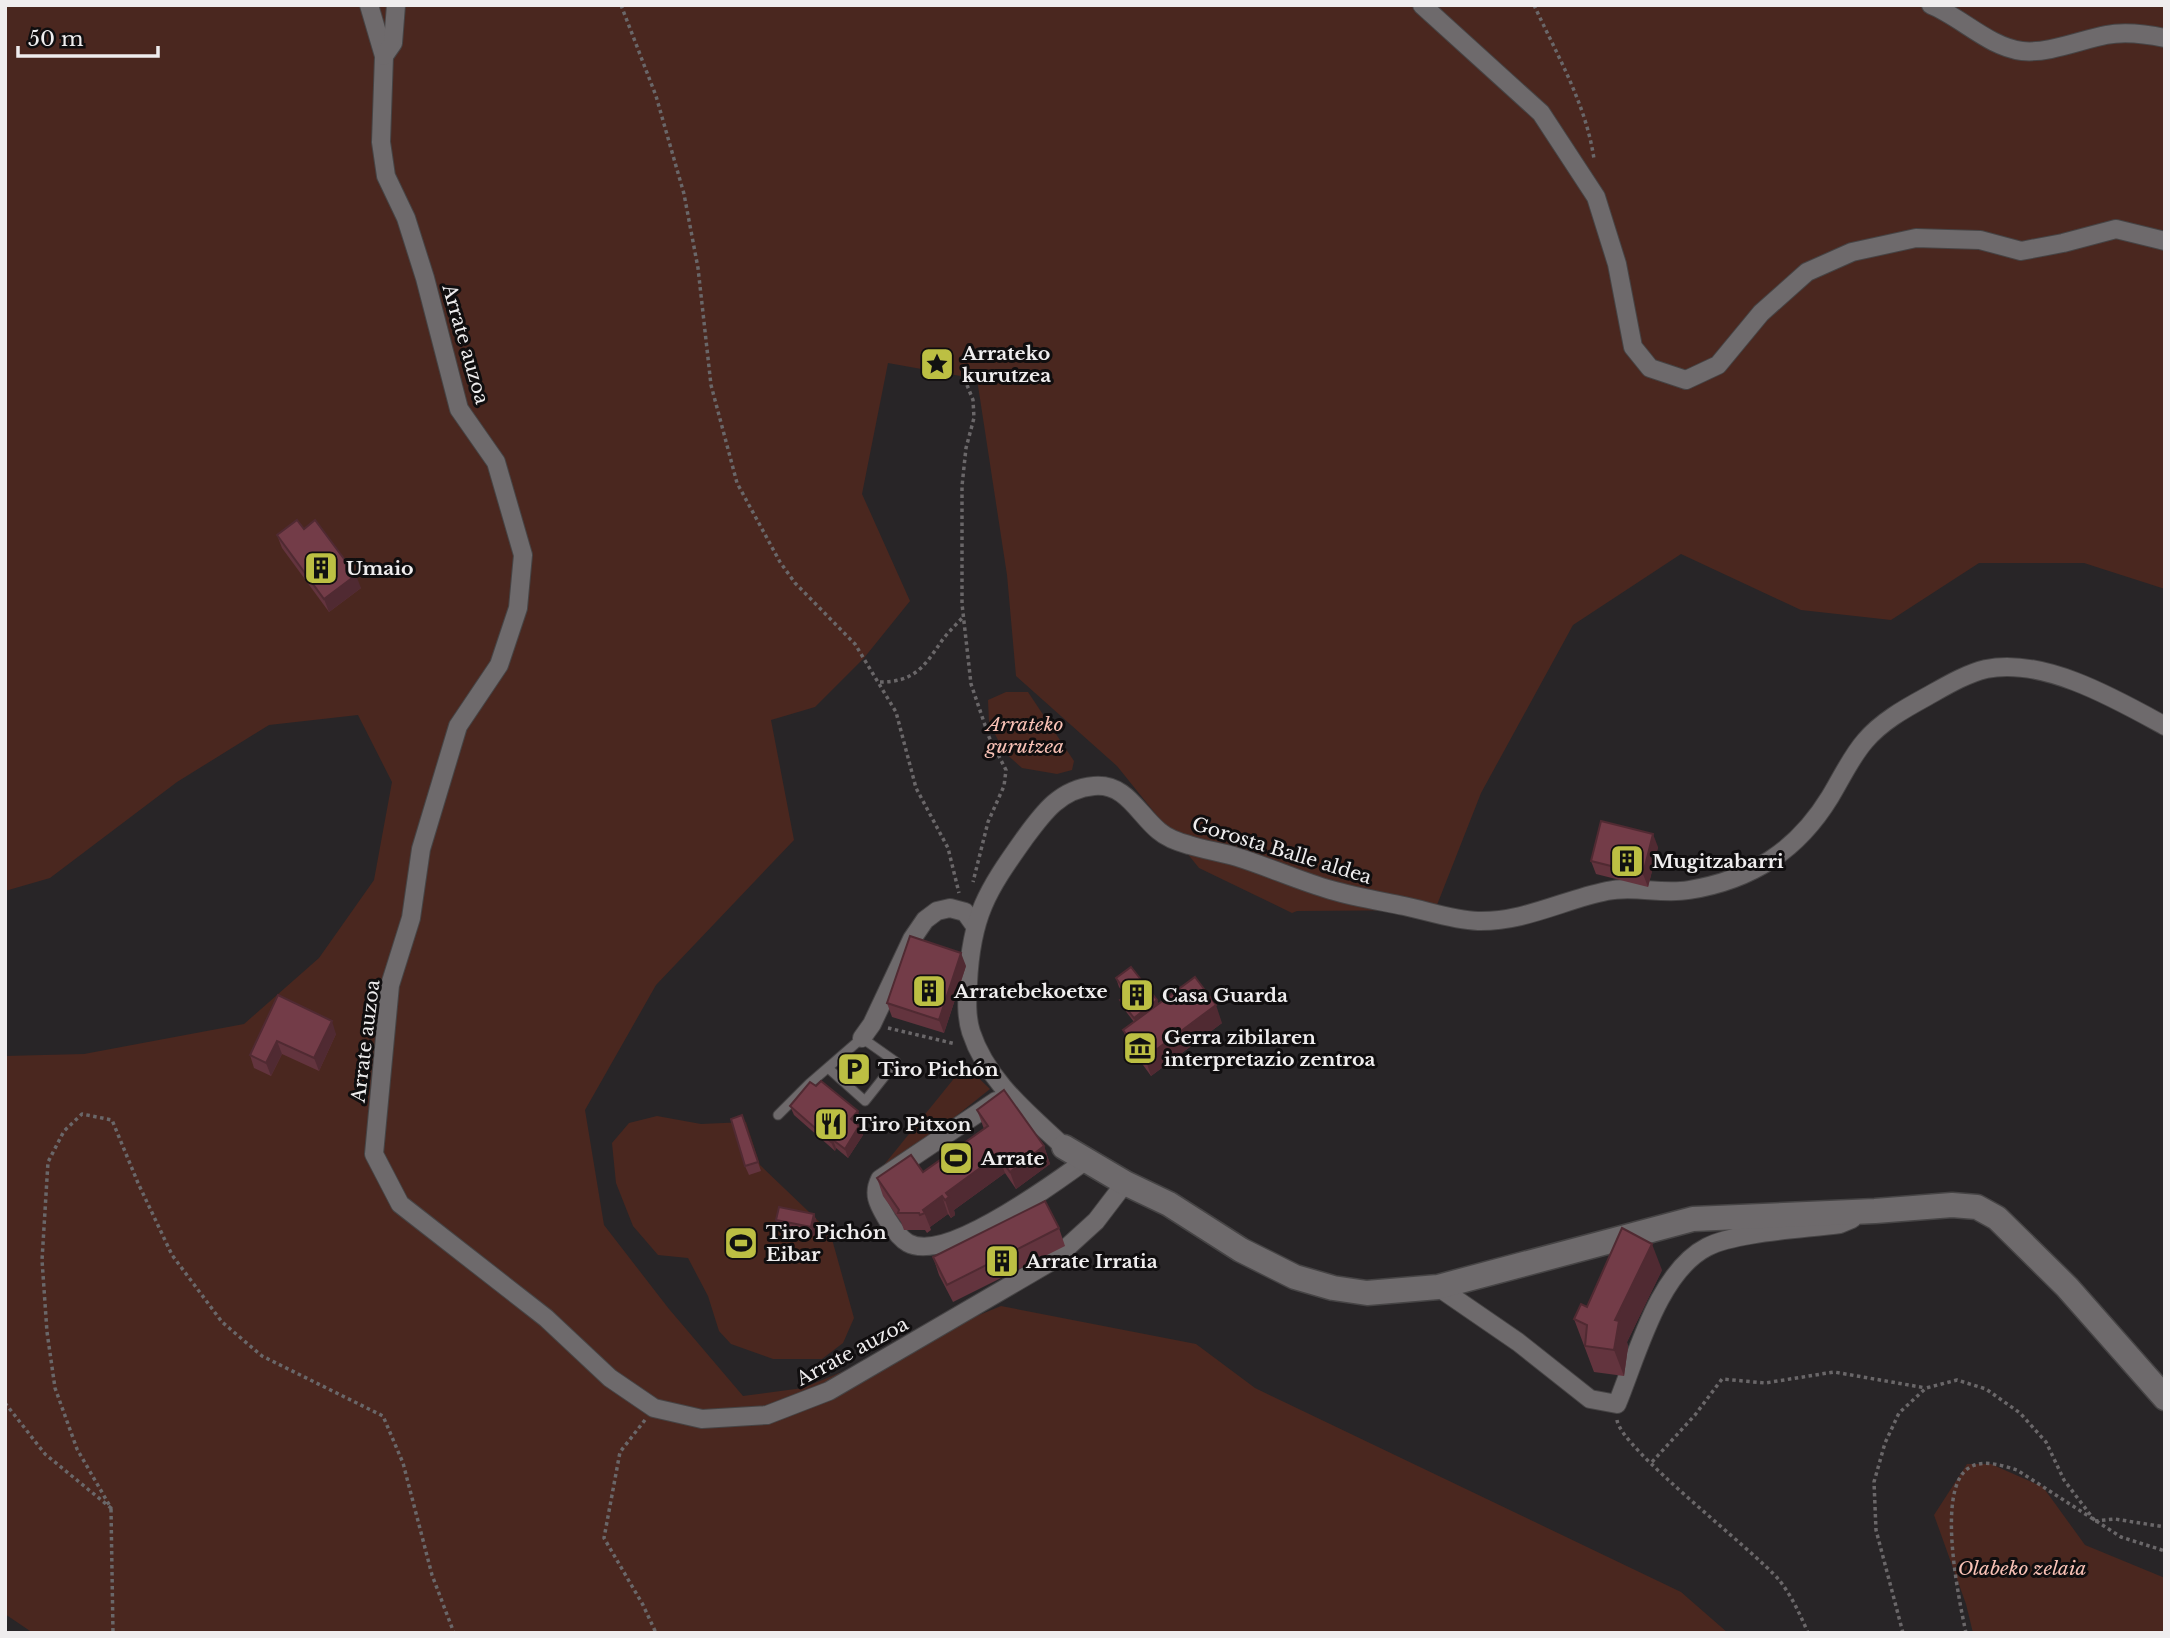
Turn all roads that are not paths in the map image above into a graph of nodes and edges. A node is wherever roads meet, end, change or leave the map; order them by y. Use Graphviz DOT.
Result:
graph roads {
  1 [pos="369,5"];
  2 [pos="396,5"];
  3 [pos="1422,5"];
  4 [pos="1931,5"];
  5 [pos="2165,37"];
  6 [pos="384,56"];
  7 [pos="2165,240"];
  8 [pos="2165,726"];
  9 [pos="970,919"];
  10 [pos="867,1031"];
  11 [pos="828,1068"];
  12 [pos="1008,1093"];
  13 [pos="778,1115"];
  14 [pos="1064,1147"];
  15 [pos="1085,1161"];
  16 [pos="1125,1184"];
  17 [pos="1875,1211"];
  18 [pos="1438,1287"];
  19 [pos="2165,1398"];
  1 -- 6 [label="street, Arrate auzoa"];
  2 -- 6 [label="street, Arrate auzoa"];
  3 -- 7 [label="street"];
  4 -- 5 [label="street"];
  6 -- 16 [label="street, Arrate auzoa"];
  8 -- 9 [label="street, Gorosta Balle aldea"];
  9 -- 10 [label="street"];
  9 -- 12 [label="street, Gorosta Balle aldea"];
  10 -- 11 [label="lane"];
  10 -- 11 [label="lane"];
  11 -- 13 [label="lane"];
  12 -- 14 [label="street, Gorosta Balle aldea"];
  12 -- 15 [label="street"];
  14 -- 15 [label="street"];
  15 -- 16 [label="street"];
  16 -- 18 [label="street"];
  17 -- 18 [label="street"];
  17 -- 18 [label="street"];
  17 -- 19 [label="street"];
}
